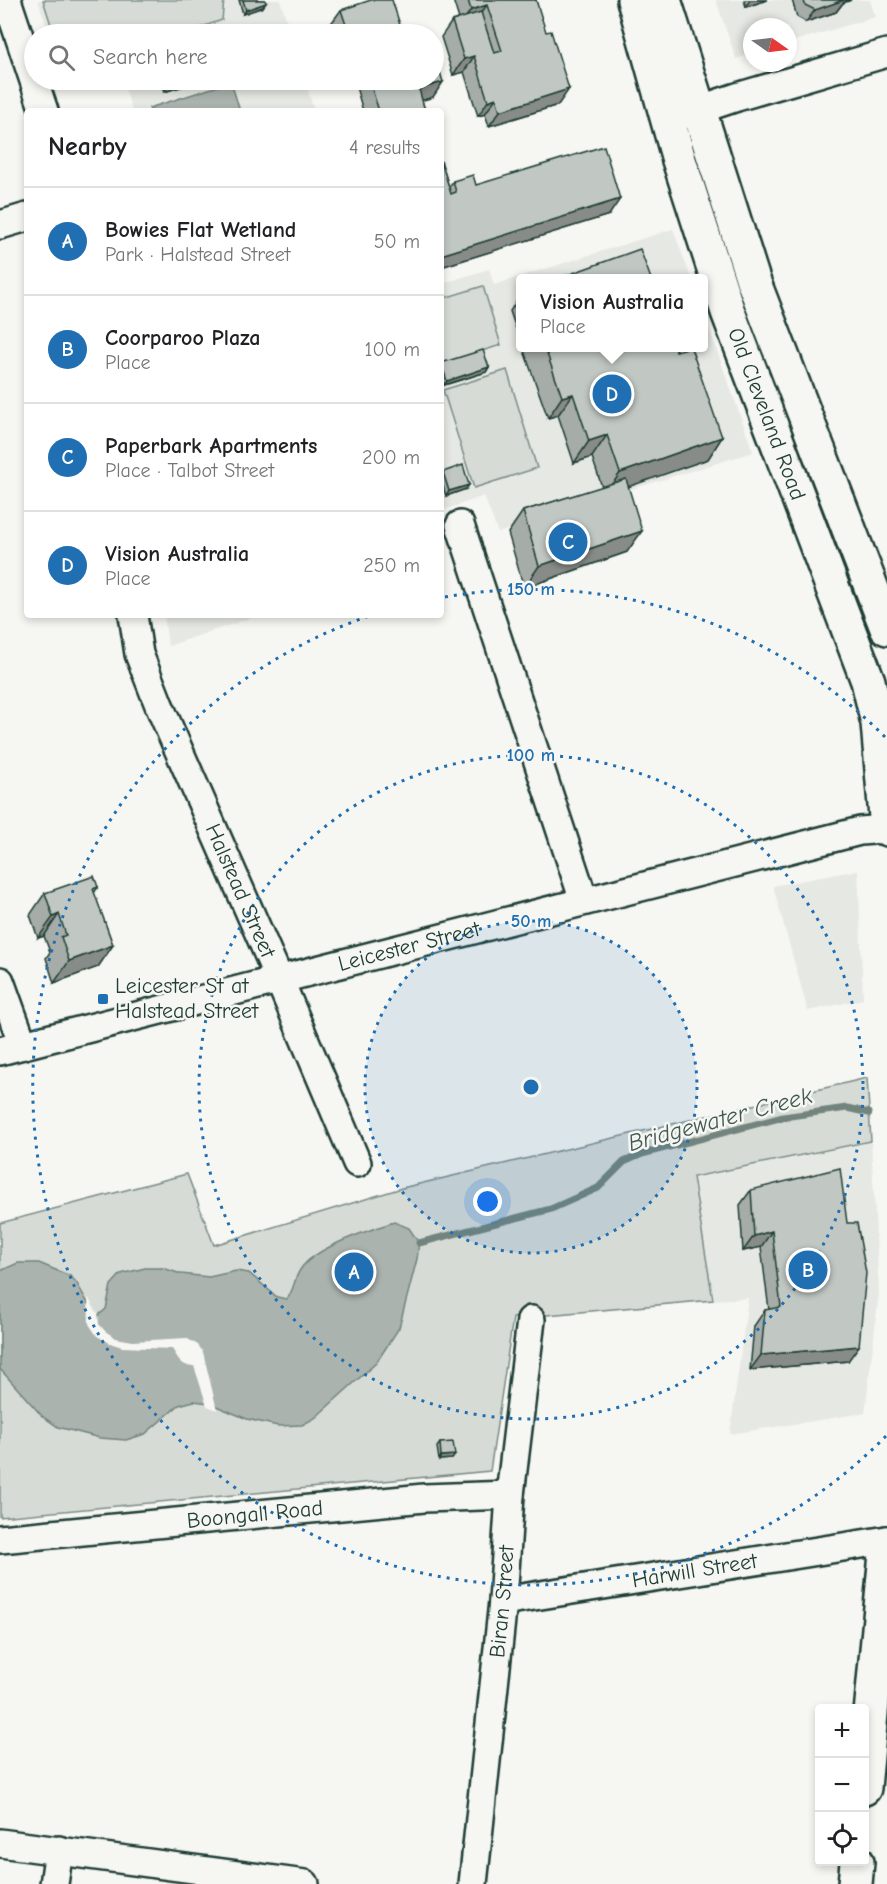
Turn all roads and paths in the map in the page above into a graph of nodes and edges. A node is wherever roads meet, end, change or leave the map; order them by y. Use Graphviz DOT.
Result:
graph roads {
  1 [pos="7,0"];
  2 [pos="634,0"];
  3 [pos="664,0"];
  4 [pos="24,51"];
  5 [pos="887,53"];
  6 [pos="37,90"];
  7 [pos="43,108"];
  8 [pos="699,109"];
  9 [pos="667,120"];
  10 [pos="24,218"];
  11 [pos="0,225"];
  12 [pos="460,525"];
  13 [pos="133,618"];
  14 [pos="887,628"];
  15 [pos="887,829"];
  16 [pos="584,901"];
  17 [pos="279,979"];
  18 [pos="0,981"];
  19 [pos="11,1047"];
  20 [pos="357,1163"];
  21 [pos="531,1320"];
  22 [pos="510,1496"];
  23 [pos="0,1539"];
  24 [pos="887,1541"];
  25 [pos="503,1601"];
  26 [pos="867,1758"];
  27 [pos="0,1843"];
  28 [pos="59,1850"];
  29 [pos="857,1866"];
  30 [pos="54,1884"];
  31 [pos="304,1884"];
  32 [pos="474,1884"];
  33 [pos="855,1884"];
  1 -- 4 [label="street"];
  2 -- 9 [label="highway, Old Cleveland Road"];
  3 -- 8 [label="highway, Old Cleveland Road"];
  5 -- 8 [label="street"];
  6 -- 7 [label="street"];
  8 -- 9 [label="street"];
  8 -- 14 [label="highway, Old Cleveland Road"];
  9 -- 15 [label="highway, Old Cleveland Road"];
  10 -- 11 [label="street"];
  12 -- 16 [label="street"];
  13 -- 17 [label="street, Halstead Street"];
  15 -- 16 [label="street, Leicester Street"];
  16 -- 17 [label="street, Leicester Street"];
  17 -- 19 [label="street, Leicester Street"];
  17 -- 20 [label="street, Halstead Street"];
  18 -- 19 [label="street"];
  21 -- 22 [label="street, Biran Street"];
  22 -- 23 [label="street, Boongall Road"];
  22 -- 25 [label="street, Biran Street"];
  24 -- 25 [label="street, Harwill Street"];
  24 -- 26 [label="highway"];
  25 -- 32 [label="street, Biran Street"];
  27 -- 28 [label="street"];
  28 -- 30 [label="street"];
  28 -- 31 [label="street"];
  29 -- 33 [label="highway"];
}
